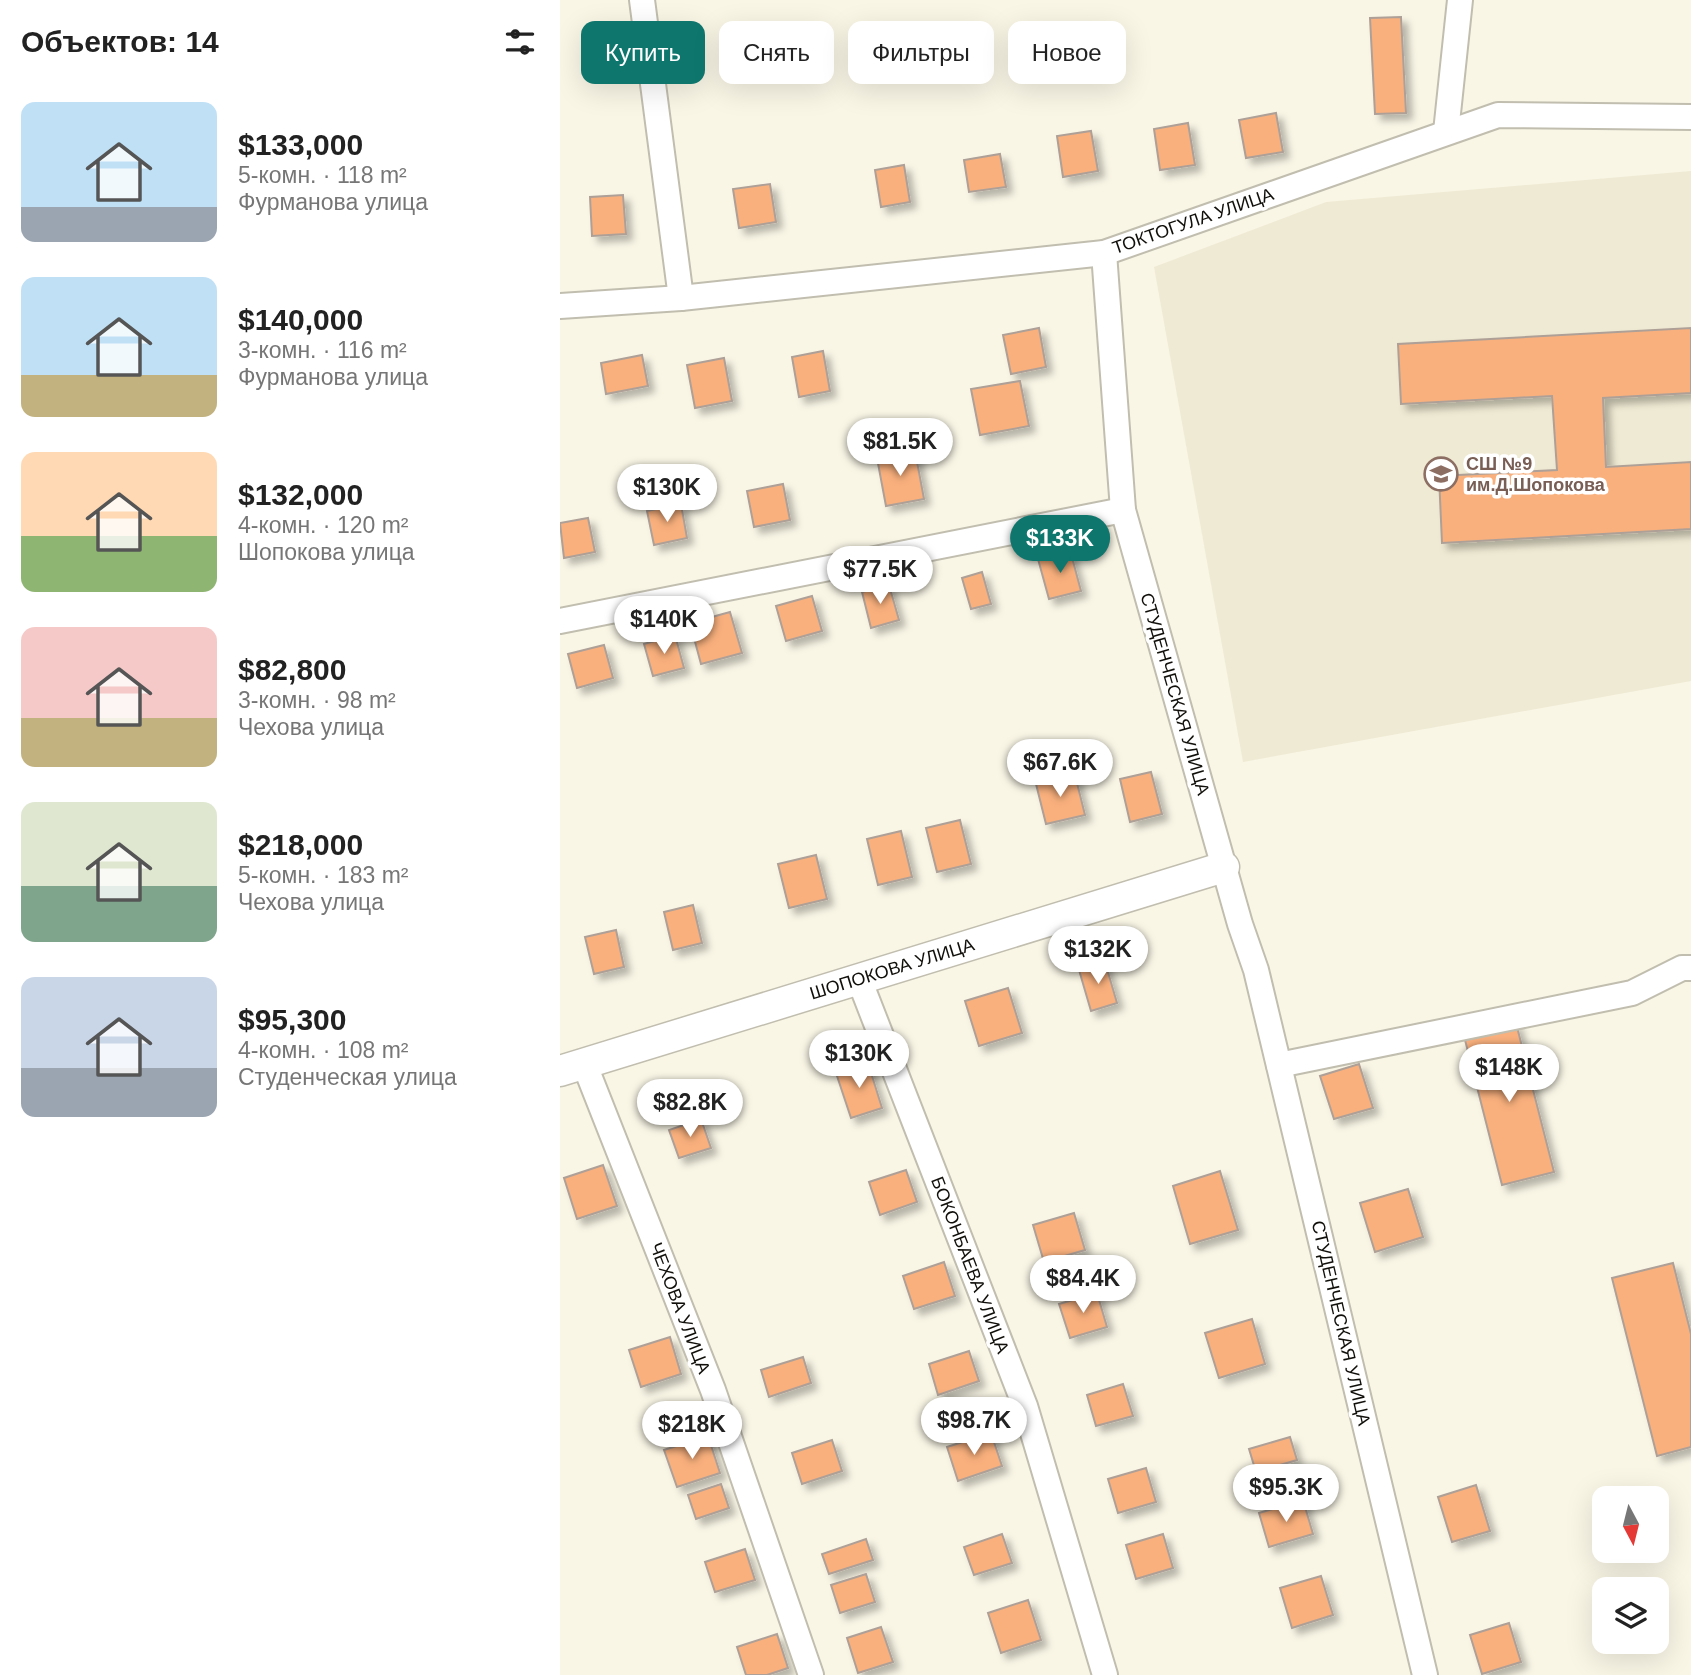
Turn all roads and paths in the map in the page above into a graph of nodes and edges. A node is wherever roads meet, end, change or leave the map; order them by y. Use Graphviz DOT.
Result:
graph roads {
  1 [pos="642,0"];
  2 [pos="1460,0"];
  3 [pos="1691,117"];
  4 [pos="1446,132"];
  5 [pos="1104,253"];
  6 [pos="681,298"];
  7 [pos="560,306"];
  8 [pos="1123,510"];
  9 [pos="560,621"];
  10 [pos="1224,867"];
  11 [pos="1691,968"];
  12 [pos="859,979"];
  13 [pos="1279,1065"];
  14 [pos="572,1067"];
  15 [pos="811,1675"];
  16 [pos="1105,1675"];
  17 [pos="1425,1675"];
  1 -- 6 [label="street"];
  2 -- 4 [label="street"];
  3 -- 4 [label="street, ТОКТОГУЛА УЛИЦА"];
  4 -- 5 [label="street, ТОКТОГУЛА УЛИЦА"];
  5 -- 6 [label="street, ТОКТОГУЛА УЛИЦА"];
  5 -- 8 [label="street, СТУДЕНЧЕСКАЯ УЛИЦА"];
  6 -- 7 [label="street, ТОКТОГУЛА УЛИЦА"];
  8 -- 9 [label="street"];
  8 -- 10 [label="street, СТУДЕНЧЕСКАЯ УЛИЦА"];
  10 -- 12 [label="street, ШОПОКОВА УЛИЦА"];
  10 -- 13 [label="street, СТУДЕНЧЕСКАЯ УЛИЦА"];
  11 -- 13 [label="street"];
  12 -- 14 [label="street, ШОПОКОВА УЛИЦА"];
  12 -- 16 [label="street, БОКОНБАЕВА УЛИЦА"];
  13 -- 17 [label="street, СТУДЕНЧЕСКАЯ УЛИЦА"];
  14 -- 15 [label="street, ЧЕХОВА УЛИЦА"];
}
